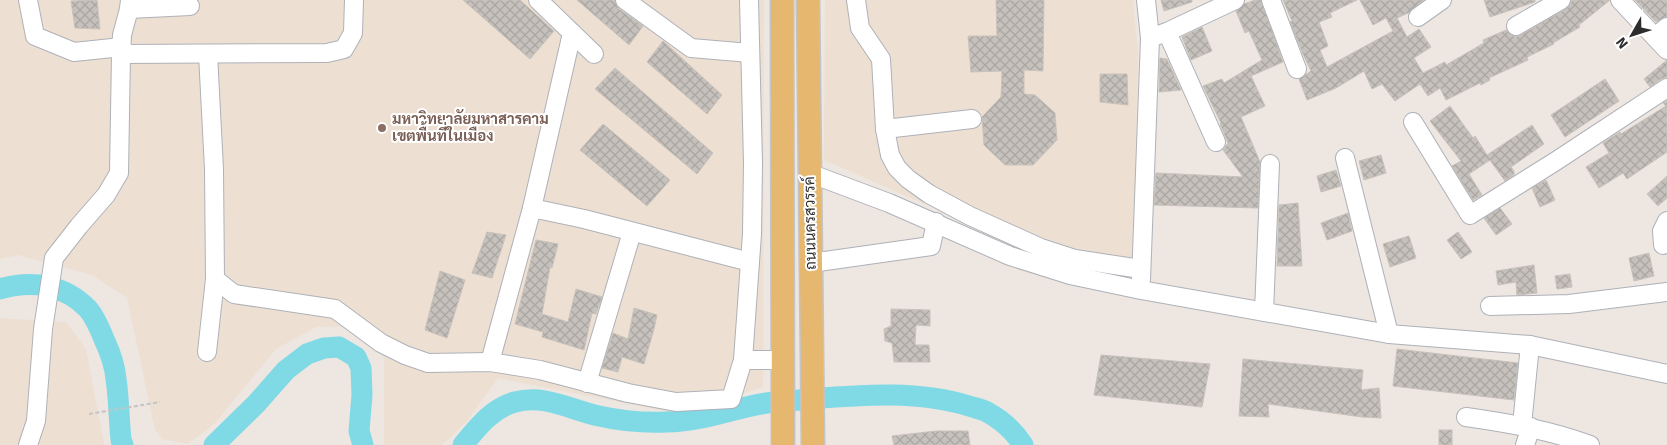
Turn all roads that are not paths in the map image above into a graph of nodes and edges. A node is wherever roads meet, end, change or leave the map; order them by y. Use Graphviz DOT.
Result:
graph roads {
  1 [pos="28,0"];
  2 [pos="354,0"];
  3 [pos="538,0"];
  4 [pos="625,0"];
  5 [pos="749,0"];
  6 [pos="782,0"];
  7 [pos="808,0"];
  8 [pos="856,0"];
  9 [pos="1146,0"];
  10 [pos="1235,0"];
  11 [pos="1271,0"];
  12 [pos="1442,0"];
  13 [pos="1561,0"];
  14 [pos="1620,0"];
  15 [pos="130,4"];
  16 [pos="190,6"];
  17 [pos="1418,17"];
  18 [pos="1516,26"];
  19 [pos="1167,32"];
  20 [pos="572,33"];
  21 [pos="1150,38"];
  22 [pos="1663,38"];
  23 [pos="121,50"];
  24 [pos="750,53"];
  25 [pos="208,54"];
  26 [pos="594,54"];
  27 [pos="1297,69"];
  28 [pos="782,75"];
  29 [pos="808,75"];
  30 [pos="1667,88"];
  31 [pos="972,119"];
  32 [pos="1413,122"];
  33 [pos="885,129"];
  34 [pos="1216,142"];
  35 [pos="1345,158"];
  36 [pos="1270,164"];
  37 [pos="809,173"];
  38 [pos="532,208"];
  39 [pos="1667,221"];
  40 [pos="936,222"];
  41 [pos="632,232"];
  42 [pos="1663,245"];
  43 [pos="750,262"];
  44 [pos="811,263"];
  45 [pos="1141,269"];
  46 [pos="215,279"];
  47 [pos="1141,290"];
  48 [pos="1667,292"];
  49 [pos="1490,306"];
  50 [pos="1264,312"];
  51 [pos="1389,334"];
  52 [pos="1530,345"];
  53 [pos="207,352"];
  54 [pos="743,360"];
  55 [pos="490,362"];
  56 [pos="783,365"];
  57 [pos="1667,374"];
  58 [pos="587,383"];
  59 [pos="1466,417"];
  60 [pos="1526,426"];
  61 [pos="813,434"];
  62 [pos="28,445"];
  63 [pos="783,445"];
  64 [pos="1525,445"];
  65 [pos="1590,445"];
  1 -- 23 [label="street"];
  2 -- 25 [label="street"];
  3 -- 20 [label="street"];
  4 -- 24 [label="street"];
  5 -- 24 [label="street"];
  6 -- 28 [label="main road, ถนนนครสวรรค์"];
  7 -- 29 [label="main road, ถนนนครสวรรค์"];
  8 -- 33 [label="street"];
  9 -- 21 [label="street"];
  10 -- 19 [label="street"];
  11 -- 27 [label="street"];
  12 -- 17 [label="street"];
  13 -- 18 [label="street"];
  14 -- 22 [label="street"];
  15 -- 16 [label="street"];
  15 -- 23 [label="street"];
  19 -- 21 [label="street"];
  19 -- 34 [label="street"];
  20 -- 26 [label="street"];
  20 -- 38 [label="street"];
  21 -- 45 [label="street"];
  23 -- 25 [label="street"];
  23 -- 62 [label="street"];
  24 -- 43 [label="street"];
  25 -- 46 [label="street"];
  28 -- 29 [label="main road"];
  28 -- 56 [label="main road, ถนนนครสวรรค์"];
  29 -- 37 [label="main road, ถนนนครสวรรค์"];
  30 -- 32 [label="street"];
  31 -- 33 [label="street"];
  33 -- 45 [label="street"];
  35 -- 51 [label="street"];
  36 -- 50 [label="street"];
  37 -- 40 [label="street"];
  37 -- 44 [label="main road, ถนนนครสวรรค์"];
  38 -- 41 [label="street"];
  38 -- 55 [label="street"];
  39 -- 42 [label="street"];
  40 -- 44 [label="street"];
  40 -- 47 [label="street"];
  41 -- 43 [label="street"];
  41 -- 58 [label="street"];
  43 -- 54 [label="street"];
  44 -- 61 [label="main road, ถนนนครสวรรค์"];
  45 -- 47 [label="street"];
  46 -- 53 [label="street"];
  46 -- 55 [label="street"];
  47 -- 50 [label="street"];
  48 -- 49 [label="street"];
  50 -- 51 [label="street"];
  51 -- 52 [label="street"];
  52 -- 57 [label="street"];
  52 -- 60 [label="street"];
  54 -- 56 [label="street"];
  54 -- 58 [label="street"];
  55 -- 58 [label="street"];
  56 -- 63 [label="main road, ถนนนครสวรรค์"];
  59 -- 60 [label="street"];
  60 -- 64 [label="street"];
  60 -- 65 [label="street"];
}
